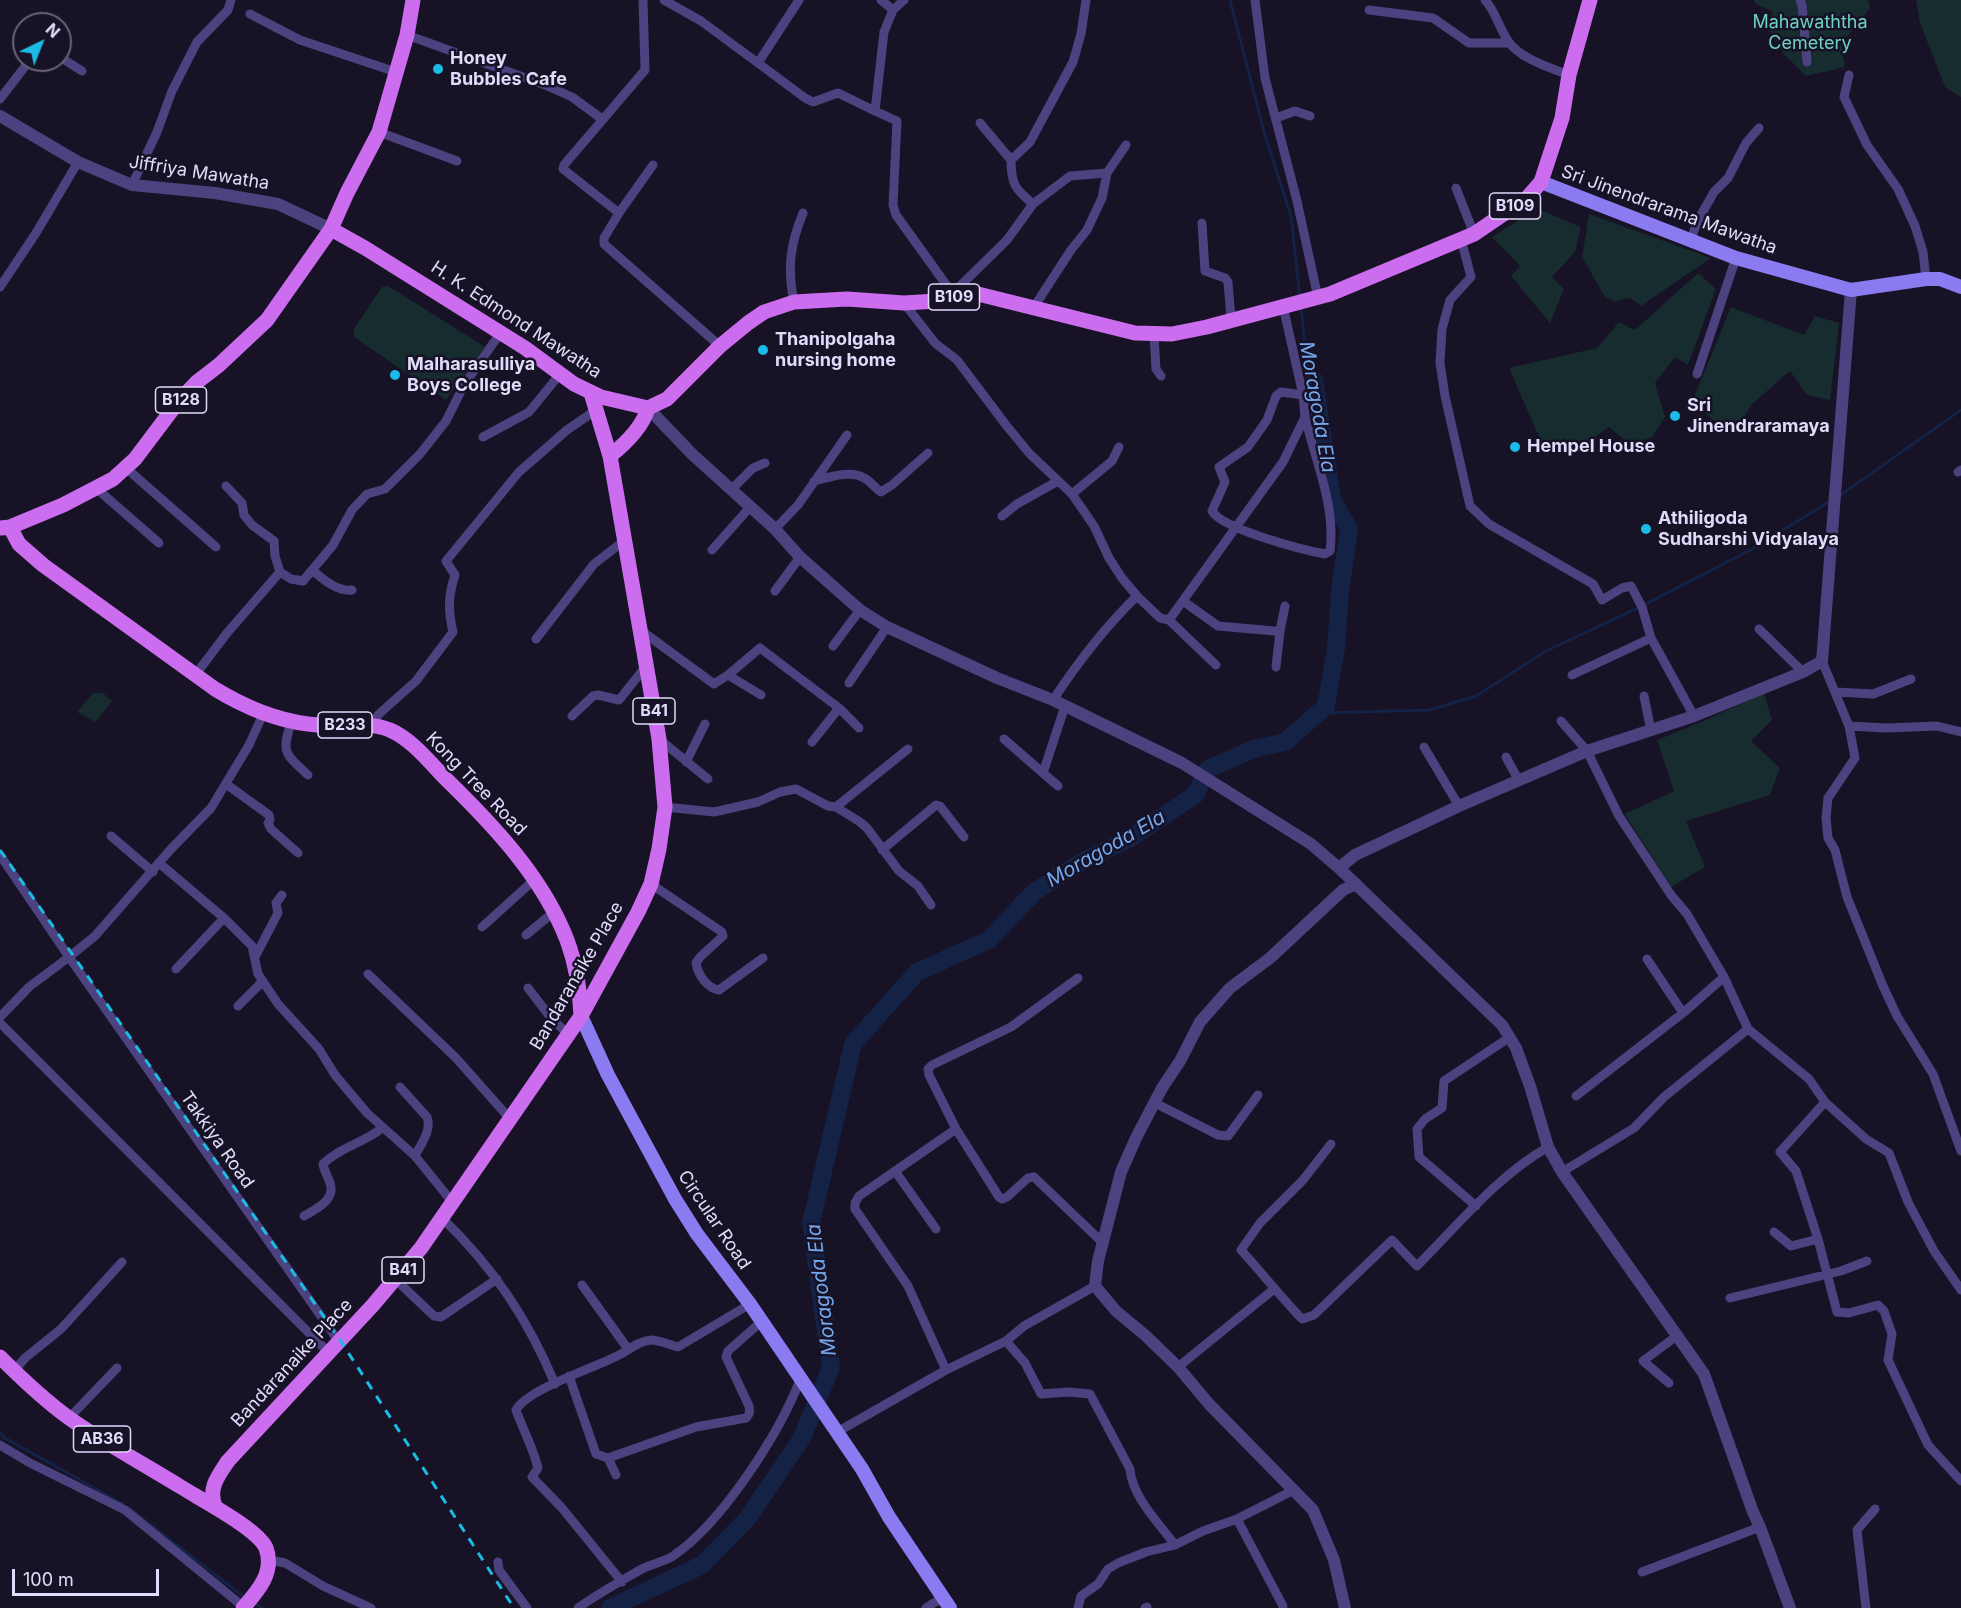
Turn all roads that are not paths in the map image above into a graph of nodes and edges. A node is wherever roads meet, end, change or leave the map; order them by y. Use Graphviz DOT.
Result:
graph roads {
  1 [pos="231,0"];
  2 [pos="413,0"];
  3 [pos="643,0"];
  4 [pos="664,0"];
  5 [pos="799,0"];
  6 [pos="881,0"];
  7 [pos="904,0"];
  8 [pos="1086,0"];
  9 [pos="1256,0"];
  10 [pos="1485,0"];
  11 [pos="1590,0"];
  12 [pos="1800,0"];
  13 [pos="893,9"];
  14 [pos="1369,10"];
  15 [pos="250,14"];
  16 [pos="407,35"];
  17 [pos="1509,43"];
  18 [pos="1807,62"];
  19 [pos="758,63"];
  20 [pos="72,65"];
  21 [pos="82,71"];
  22 [pos="21,72"];
  23 [pos="396,72"];
  24 [pos="1569,75"];
  25 [pos="1849,75"];
  26 [pos="0,99"];
  27 [pos="875,111"];
  28 [pos="0,116"];
  29 [pos="1310,116"];
  30 [pos="1276,118"];
  31 [pos="602,119"];
  32 [pos="980,123"];
  33 [pos="1759,128"];
  34 [pos="379,132"];
  35 [pos="1126,145"];
  36 [pos="1011,160"];
  37 [pos="457,161"];
  38 [pos="78,162"];
  39 [pos="653,165"];
  40 [pos="1107,173"];
  41 [pos="1541,182"];
  42 [pos="132,185"];
  43 [pos="1456,188"];
  44 [pos="1034,204"];
  45 [pos="619,213"];
  46 [pos="803,213"];
  47 [pos="1202,223"];
  48 [pos="331,229"];
  49 [pos="1468,236"];
  50 [pos="1691,240"];
  51 [pos="1736,258"];
  52 [pos="1926,279"];
  53 [pos="1961,286"];
  54 [pos="0,287"];
  55 [pos="1851,290"];
  56 [pos="955,297"];
  57 [pos="1315,299"];
  58 [pos="794,302"];
  59 [pos="904,303"];
  60 [pos="1286,305"];
  61 [pos="1034,307"];
  62 [pos="1231,319"];
  63 [pos="501,332"];
  64 [pos="1154,334"];
  65 [pos="720,346"];
  66 [pos="561,374"];
  67 [pos="1697,374"];
  68 [pos="1161,376"];
  69 [pos="591,393"];
  70 [pos="1303,395"];
  71 [pos="648,408"];
  72 [pos="596,410"];
  73 [pos="1305,417"];
  74 [pos="847,435"];
  75 [pos="483,437"];
  76 [pos="1119,447"];
  77 [pos="928,453"];
  78 [pos="610,456"];
  79 [pos="765,463"];
  80 [pos="126,468"];
  81 [pos="814,481"];
  82 [pos="1058,481"];
  83 [pos="226,486"];
  84 [pos="98,489"];
  85 [pos="732,489"];
  86 [pos="1072,494"];
  87 [pos="751,506"];
  88 [pos="1002,516"];
  89 [pos="5,527"];
  90 [pos="1236,527"];
  91 [pos="775,529"];
  92 [pos="625,540"];
  93 [pos="159,543"];
  94 [pos="216,547"];
  95 [pos="712,550"];
  96 [pos="800,557"];
  97 [pos="312,570"];
  98 [pos="280,572"];
  99 [pos="352,590"];
  100 [pos="775,591"];
  101 [pos="1137,596"];
  102 [pos="1183,601"];
  103 [pos="1285,606"];
  104 [pos="860,610"];
  105 [pos="1168,620"];
  106 [pos="887,627"];
  107 [pos="639,629"];
  108 [pos="1759,629"];
  109 [pos="1280,631"];
  110 [pos="1651,638"];
  111 [pos="536,639"];
  112 [pos="833,646"];
  113 [pos="1822,661"];
  114 [pos="1216,665"];
  115 [pos="646,666"];
  116 [pos="1276,667"];
  117 [pos="1803,672"];
  118 [pos="196,674"];
  119 [pos="728,675"];
  120 [pos="1572,675"];
  121 [pos="1911,679"];
  122 [pos="849,683"];
  123 [pos="1836,692"];
  124 [pos="761,695"];
  125 [pos="1644,696"];
  126 [pos="1059,703"];
  127 [pos="839,708"];
  128 [pos="264,712"];
  129 [pos="572,716"];
  130 [pos="1695,717"];
  131 [pos="292,720"];
  132 [pos="1561,721"];
  133 [pos="705,724"];
  134 [pos="370,726"];
  135 [pos="1849,726"];
  136 [pos="859,728"];
  137 [pos="1651,731"];
  138 [pos="1961,732"];
  139 [pos="659,739"];
  140 [pos="1004,739"];
  141 [pos="812,742"];
  142 [pos="1424,747"];
  143 [pos="908,749"];
  144 [pos="1587,751"];
  145 [pos="1506,757"];
  146 [pos="686,762"];
  147 [pos="1043,773"];
  148 [pos="308,775"];
  149 [pos="708,779"];
  150 [pos="1519,781"];
  151 [pos="226,784"];
  152 [pos="1058,786"];
  153 [pos="1459,806"];
  154 [pos="665,807"];
  155 [pos="836,807"];
  156 [pos="111,836"];
  157 [pos="964,837"];
  158 [pos="882,850"];
  159 [pos="298,853"];
  160 [pos="0,855"];
  161 [pos="156,867"];
  162 [pos="1340,868"];
  163 [pos="534,880"];
  164 [pos="651,884"];
  165 [pos="1356,884"];
  166 [pos="282,895"];
  167 [pos="931,905"];
  168 [pos="555,911"];
  169 [pos="224,918"];
  170 [pos="482,927"];
  171 [pos="526,935"];
  172 [pos="69,957"];
  173 [pos="255,957"];
  174 [pos="763,958"];
  175 [pos="1647,959"];
  176 [pos="176,969"];
  177 [pos="368,974"];
  178 [pos="1724,977"];
  179 [pos="1078,978"];
  180 [pos="263,981"];
  181 [pos="528,988"];
  182 [pos="238,1006"];
  183 [pos="1683,1013"];
  184 [pos="581,1016"];
  185 [pos="0,1017"];
  186 [pos="0,1023"];
  187 [pos="1748,1029"];
  188 [pos="569,1035"];
  189 [pos="1510,1037"];
  190 [pos="400,1087"];
  191 [pos="1258,1095"];
  192 [pos="1576,1096"];
  193 [pos="1825,1102"];
  194 [pos="1155,1103"];
  195 [pos="511,1120"];
  196 [pos="382,1128"];
  197 [pos="956,1129"];
  198 [pos="1331,1144"];
  199 [pos="1548,1147"];
  200 [pos="1961,1151"];
  201 [pos="415,1156"];
  202 [pos="895,1171"];
  203 [pos="1562,1172"];
  204 [pos="453,1203"];
  205 [pos="1476,1206"];
  206 [pos="304,1216"];
  207 [pos="442,1218"];
  208 [pos="936,1229"];
  209 [pos="1774,1233"];
  210 [pos="1818,1239"];
  211 [pos="1103,1243"];
  212 [pos="1867,1261"];
  213 [pos="122,1262"];
  214 [pos="1827,1273"];
  215 [pos="395,1279"];
  216 [pos="497,1279"];
  217 [pos="582,1285"];
  218 [pos="1095,1286"];
  219 [pos="1274,1290"];
  220 [pos="1961,1290"];
  221 [pos="1730,1298"];
  222 [pos="750,1304"];
  223 [pos="762,1321"];
  224 [pos="1678,1335"];
  225 [pos="1006,1341"];
  226 [pos="334,1348"];
  227 [pos="628,1349"];
  228 [pos="0,1358"];
  229 [pos="1178,1367"];
  230 [pos="117,1368"];
  231 [pos="946,1370"];
  232 [pos="14,1371"];
  233 [pos="569,1376"];
  234 [pos="799,1378"];
  235 [pos="1669,1383"];
  236 [pos="555,1384"];
  237 [pos="69,1418"];
  238 [pos="837,1432"];
  239 [pos="0,1445"];
  240 [pos="608,1458"];
  241 [pos="616,1475"];
  242 [pos="1961,1480"];
  243 [pos="1292,1491"];
  244 [pos="215,1506"];
  245 [pos="1875,1509"];
  246 [pos="1237,1519"];
  247 [pos="1761,1527"];
  248 [pos="1175,1545"];
  249 [pos="269,1560"];
  250 [pos="498,1562"];
  251 [pos="1642,1572"];
  252 [pos="622,1582"];
  253 [pos="946,1602"];
  254 [pos="1283,1606"];
  255 [pos="245,1607"];
  256 [pos="371,1608"];
  257 [pos="527,1608"];
  258 [pos="578,1608"];
  259 [pos="926,1608"];
  260 [pos="1078,1608"];
  261 [pos="1345,1608"];
  262 [pos="1790,1608"];
  263 [pos="1866,1608"];
  1 -- 42 [label="street"];
  2 -- 16 [label="main road, B128"];
  3 -- 31 [label="street"];
  4 -- 19 [label="street"];
  5 -- 19 [label="street"];
  6 -- 13 [label="street"];
  7 -- 13 [label="street"];
  8 -- 36 [label="street"];
  9 -- 30 [label="street"];
  10 -- 17 [label="street"];
  11 -- 24 [label="main road, B109"];
  12 -- 18 [label="street"];
  13 -- 27 [label="street"];
  14 -- 17 [label="street"];
  15 -- 23 [label="street"];
  16 -- 23 [label="main road, B128"];
  16 -- 31 [label="street"];
  17 -- 24 [label="street"];
  19 -- 27 [label="street"];
  20 -- 21 [label="street"];
  22 -- 26 [label="street"];
  23 -- 34 [label="main road, B128"];
  24 -- 41 [label="main road, B109"];
  25 -- 52 [label="street"];
  27 -- 56 [label="street"];
  28 -- 38 [label="street, Jiffriya Mawatha"];
  29 -- 30 [label="street"];
  30 -- 57 [label="street"];
  31 -- 45 [label="street"];
  32 -- 36 [label="street"];
  33 -- 50 [label="street"];
  34 -- 37 [label="street"];
  34 -- 48 [label="main road, B128"];
  35 -- 40 [label="street"];
  36 -- 44 [label="street"];
  38 -- 42 [label="street, Jiffriya Mawatha"];
  38 -- 54 [label="street"];
  39 -- 45 [label="street"];
  40 -- 44 [label="street"];
  40 -- 61 [label="street"];
  41 -- 49 [label="main road, B109"];
  41 -- 50 [label="main road, Sri Jinendrarama Mawatha"];
  42 -- 48 [label="street, Jiffriya Mawatha"];
  43 -- 49 [label="street"];
  44 -- 56 [label="street"];
  45 -- 65 [label="street"];
  46 -- 58 [label="street"];
  47 -- 62 [label="street"];
  48 -- 63 [label="main road, H. K. Edmond Mawatha"];
  48 -- 80 [label="main road, B128"];
  49 -- 57 [label="main road, B109"];
  49 -- 110 [label="street"];
  50 -- 51 [label="main road, Sri Jinendrarama Mawatha"];
  51 -- 55 [label="main road, Sri Jinendrarama Mawatha"];
  51 -- 67 [label="street"];
  52 -- 53 [label="main road, Sri Jinendrarama Mawatha"];
  52 -- 55 [label="main road, Sri Jinendrarama Mawatha"];
  55 -- 113 [label="street"];
  56 -- 59 [label="main road, B109"];
  56 -- 61 [label="main road, B109"];
  57 -- 60 [label="main road, B109"];
  58 -- 59 [label="main road, B109"];
  58 -- 65 [label="main road, B109"];
  59 -- 82 [label="street"];
  60 -- 62 [label="main road, B109"];
  60 -- 70 [label="street"];
  61 -- 64 [label="main road, B109"];
  62 -- 64 [label="main road, B109"];
  63 -- 66 [label="main road, H. K. Edmond Mawatha"];
  63 -- 97 [label="street"];
  64 -- 68 [label="street"];
  65 -- 71 [label="main road, B109"];
  66 -- 69 [label="main road, H. K. Edmond Mawatha"];
  66 -- 75 [label="street"];
  69 -- 71 [label="main road, H. K. Edmond Mawatha"];
  69 -- 72 [label="main road, Bandaranaike Place / B41"];
  70 -- 73 [label="street"];
  70 -- 90 [label="street"];
  71 -- 78 [label="main road"];
  71 -- 85 [label="street"];
  72 -- 78 [label="main road, Bandaranaike Place / B41"];
  72 -- 134 [label="street"];
  73 -- 90 [label="street"];
  73 -- 90 [label="street"];
  74 -- 81 [label="street"];
  76 -- 86 [label="street"];
  77 -- 81 [label="street"];
  78 -- 92 [label="main road, Bandaranaike Place / B41"];
  79 -- 85 [label="street"];
  80 -- 84 [label="main road, B128"];
  80 -- 94 [label="street"];
  81 -- 91 [label="street"];
  82 -- 86 [label="street"];
  82 -- 88 [label="street"];
  83 -- 98 [label="street"];
  84 -- 89 [label="main road, B128"];
  84 -- 93 [label="street"];
  85 -- 87 [label="street"];
  86 -- 101 [label="street"];
  87 -- 91 [label="street"];
  87 -- 95 [label="street"];
  89 -- 118 [label="main road, Kong Tree Road / B233"];
  90 -- 102 [label="street"];
  91 -- 96 [label="street"];
  92 -- 107 [label="main road, Bandaranaike Place / B41"];
  92 -- 111 [label="street"];
  96 -- 100 [label="street"];
  96 -- 104 [label="street"];
  97 -- 98 [label="street"];
  97 -- 99 [label="street"];
  98 -- 118 [label="street"];
  101 -- 105 [label="street"];
  101 -- 126 [label="street"];
  102 -- 105 [label="street"];
  102 -- 109 [label="street"];
  103 -- 109 [label="street"];
  104 -- 106 [label="street"];
  104 -- 112 [label="street"];
  105 -- 114 [label="street"];
  106 -- 122 [label="street"];
  106 -- 126 [label="street"];
  107 -- 115 [label="main road, Bandaranaike Place / B41"];
  107 -- 119 [label="street"];
  108 -- 117 [label="street"];
  109 -- 116 [label="street"];
  110 -- 120 [label="street"];
  110 -- 130 [label="street"];
  113 -- 117 [label="street"];
  113 -- 123 [label="street"];
  115 -- 129 [label="street"];
  115 -- 139 [label="main road, Bandaranaike Place / B41"];
  117 -- 130 [label="street"];
  118 -- 128 [label="main road, Kong Tree Road / B233"];
  119 -- 124 [label="street"];
  119 -- 127 [label="street"];
  121 -- 123 [label="street"];
  123 -- 135 [label="street"];
  125 -- 137 [label="street"];
  126 -- 147 [label="street"];
  126 -- 162 [label="street"];
  127 -- 136 [label="street"];
  127 -- 141 [label="street"];
  128 -- 131 [label="main road, Kong Tree Road / B233"];
  128 -- 151 [label="street"];
  130 -- 137 [label="street"];
  131 -- 134 [label="main road, Kong Tree Road / B233"];
  131 -- 148 [label="street"];
  132 -- 144 [label="street"];
  133 -- 146 [label="street"];
  134 -- 163 [label="main road, Kong Tree Road / B233"];
  135 -- 138 [label="street"];
  135 -- 200 [label="street"];
  137 -- 144 [label="street"];
  139 -- 146 [label="street"];
  139 -- 154 [label="main road, Bandaranaike Place / B41"];
  140 -- 147 [label="street"];
  142 -- 153 [label="street"];
  143 -- 155 [label="street"];
  144 -- 150 [label="street"];
  144 -- 178 [label="street"];
  145 -- 150 [label="street"];
  146 -- 149 [label="street"];
  147 -- 152 [label="street"];
  150 -- 153 [label="street"];
  151 -- 159 [label="street"];
  151 -- 161 [label="street"];
  153 -- 162 [label="street"];
  154 -- 155 [label="street"];
  154 -- 164 [label="main road, Bandaranaike Place / B41"];
  155 -- 158 [label="street"];
  156 -- 161 [label="street"];
  157 -- 158 [label="street"];
  158 -- 167 [label="street"];
  160 -- 172 [label="street, Takkiya Road"];
  161 -- 169 [label="street"];
  161 -- 172 [label="street"];
  162 -- 165 [label="street"];
  163 -- 168 [label="main road, Kong Tree Road / B233"];
  163 -- 170 [label="street"];
  164 -- 174 [label="street"];
  164 -- 184 [label="main road, Bandaranaike Place / B41"];
  165 -- 189 [label="street"];
  165 -- 194 [label="street"];
  166 -- 173 [label="street"];
  168 -- 171 [label="street"];
  168 -- 184 [label="main road, Kong Tree Road / B233"];
  169 -- 173 [label="street"];
  169 -- 176 [label="street"];
  172 -- 185 [label="street"];
  172 -- 226 [label="street, Takkiya Road"];
  173 -- 180 [label="street"];
  175 -- 183 [label="street"];
  177 -- 195 [label="street"];
  178 -- 183 [label="street"];
  178 -- 187 [label="street"];
  179 -- 197 [label="street"];
  180 -- 182 [label="street"];
  180 -- 196 [label="street"];
  181 -- 188 [label="street"];
  183 -- 192 [label="street"];
  184 -- 188 [label="main road, Bandaranaike Place / B41"];
  184 -- 222 [label="main road, Circular Road"];
  186 -- 226 [label="street"];
  187 -- 193 [label="street"];
  187 -- 203 [label="street"];
  188 -- 195 [label="main road, Bandaranaike Place / B41"];
  189 -- 199 [label="street"];
  189 -- 205 [label="street"];
  190 -- 201 [label="street"];
  191 -- 194 [label="street"];
  193 -- 210 [label="street"];
  193 -- 220 [label="street"];
  194 -- 211 [label="street"];
  195 -- 204 [label="main road, Bandaranaike Place / B41"];
  196 -- 201 [label="street"];
  196 -- 206 [label="street"];
  197 -- 202 [label="street"];
  197 -- 211 [label="street"];
  198 -- 219 [label="street"];
  199 -- 203 [label="street"];
  199 -- 205 [label="street"];
  201 -- 204 [label="street"];
  202 -- 208 [label="street"];
  202 -- 231 [label="street"];
  203 -- 224 [label="street"];
  204 -- 207 [label="main road, Bandaranaike Place / B41"];
  205 -- 219 [label="street"];
  207 -- 215 [label="main road, Bandaranaike Place / B41"];
  207 -- 216 [label="street"];
  209 -- 210 [label="street"];
  210 -- 214 [label="street"];
  211 -- 218 [label="street"];
  212 -- 214 [label="street"];
  213 -- 232 [label="street"];
  214 -- 221 [label="street"];
  214 -- 242 [label="street"];
  215 -- 216 [label="street"];
  215 -- 226 [label="main road, Bandaranaike Place / B41"];
  216 -- 236 [label="street"];
  217 -- 227 [label="street"];
  218 -- 225 [label="street"];
  218 -- 229 [label="street"];
  219 -- 229 [label="street"];
  222 -- 223 [label="main road, Circular Road"];
  222 -- 227 [label="street"];
  223 -- 234 [label="main road, Circular Road"];
  223 -- 240 [label="street"];
  224 -- 235 [label="street"];
  224 -- 247 [label="street"];
  225 -- 231 [label="street"];
  225 -- 248 [label="street"];
  226 -- 244 [label="main road, Bandaranaike Place / B41"];
  227 -- 233 [label="street"];
  228 -- 232 [label="main road, AB36"];
  229 -- 243 [label="street"];
  230 -- 237 [label="street"];
  231 -- 238 [label="street"];
  232 -- 237 [label="main road, AB36"];
  233 -- 236 [label="street"];
  233 -- 240 [label="street"];
  234 -- 238 [label="main road, Circular Road"];
  234 -- 252 [label="street"];
  236 -- 252 [label="street"];
  237 -- 244 [label="main road, AB36"];
  238 -- 253 [label="main road, Circular Road"];
  239 -- 255 [label="street"];
  240 -- 241 [label="street"];
  243 -- 246 [label="street"];
  243 -- 261 [label="street"];
  244 -- 249 [label="main road"];
  245 -- 263 [label="street"];
  246 -- 248 [label="street"];
  246 -- 254 [label="street"];
  247 -- 251 [label="street"];
  247 -- 262 [label="street"];
  248 -- 260 [label="street"];
  249 -- 255 [label="main road"];
  249 -- 256 [label="street"];
  250 -- 257 [label="street"];
  252 -- 258 [label="street"];
  253 -- 259 [label="street"];
}
